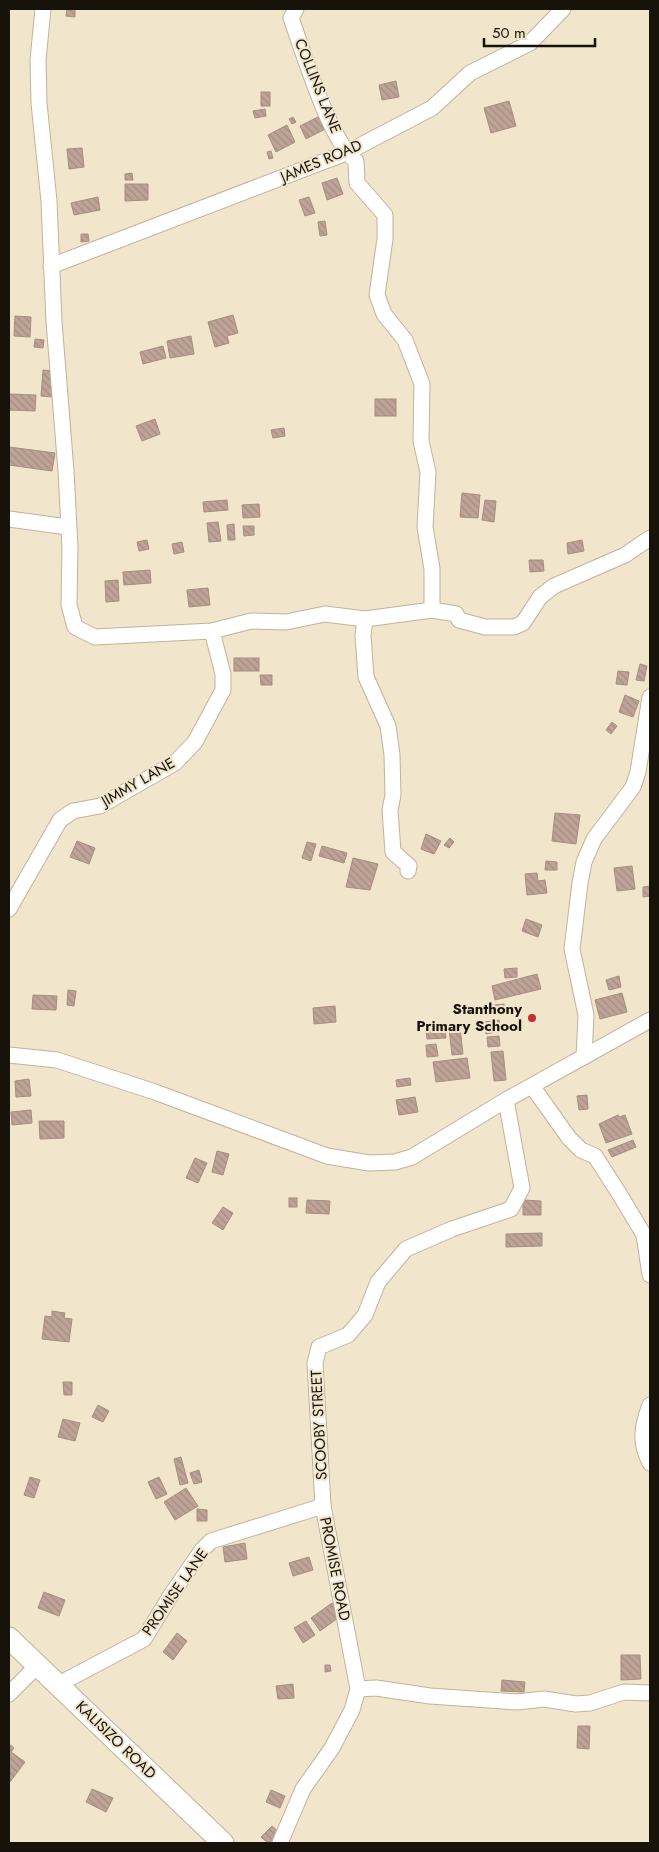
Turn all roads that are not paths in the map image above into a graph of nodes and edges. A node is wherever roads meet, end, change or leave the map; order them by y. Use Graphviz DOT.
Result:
graph roads {
  1 [pos="43,9"];
  2 [pos="563,9"];
  3 [pos="290,12"];
  4 [pos="346,153"];
  5 [pos="51,266"];
  6 [pos="9,519"];
  7 [pos="68,527"];
  8 [pos="650,538"];
  9 [pos="432,610"];
  10 [pos="366,619"];
  11 [pos="212,631"];
  12 [pos="650,697"];
  13 [pos="408,870"];
  14 [pos="9,909"];
  15 [pos="650,1020"];
  16 [pos="9,1055"];
  17 [pos="584,1057"];
  18 [pos="532,1086"];
  19 [pos="506,1100"];
  20 [pos="650,1275"];
  21 [pos="650,1405"];
  22 [pos="650,1463"];
  23 [pos="323,1506"];
  24 [pos="211,1542"];
  25 [pos="9,1638"];
  26 [pos="38,1666"];
  27 [pos="59,1684"];
  28 [pos="358,1689"];
  29 [pos="650,1693"];
  30 [pos="9,1694"];
  31 [pos="223,1843"];
  32 [pos="280,1843"];
  1 -- 5 [label="street"];
  2 -- 4 [label="street, JAMES ROAD"];
  3 -- 4 [label="street, COLLINS LANE"];
  4 -- 5 [label="street, JAMES ROAD"];
  4 -- 9 [label="street, COLLINS LANE"];
  5 -- 7 [label="street"];
  6 -- 7 [label="street"];
  7 -- 11 [label="street"];
  8 -- 9 [label="street"];
  9 -- 10 [label="street"];
  10 -- 11 [label="street"];
  10 -- 13 [label="street"];
  11 -- 14 [label="street, JIMMY LANE"];
  12 -- 17 [label="street"];
  15 -- 17 [label="street"];
  16 -- 19 [label="street"];
  17 -- 18 [label="street"];
  18 -- 19 [label="street"];
  18 -- 20 [label="street"];
  19 -- 23 [label="street, SCOOBY STREET"];
  21 -- 22 [label="street"];
  23 -- 24 [label="street, PROMISE ROAD"];
  23 -- 28 [label="street, PROMISE ROAD"];
  24 -- 27 [label="street, PROMISE LANE"];
  25 -- 26 [label="street, KALISIZO ROAD"];
  26 -- 27 [label="street, KALISIZO ROAD"];
  26 -- 30 [label="street"];
  27 -- 31 [label="street, KALISIZO ROAD"];
  28 -- 29 [label="street"];
  28 -- 32 [label="street"];
}
